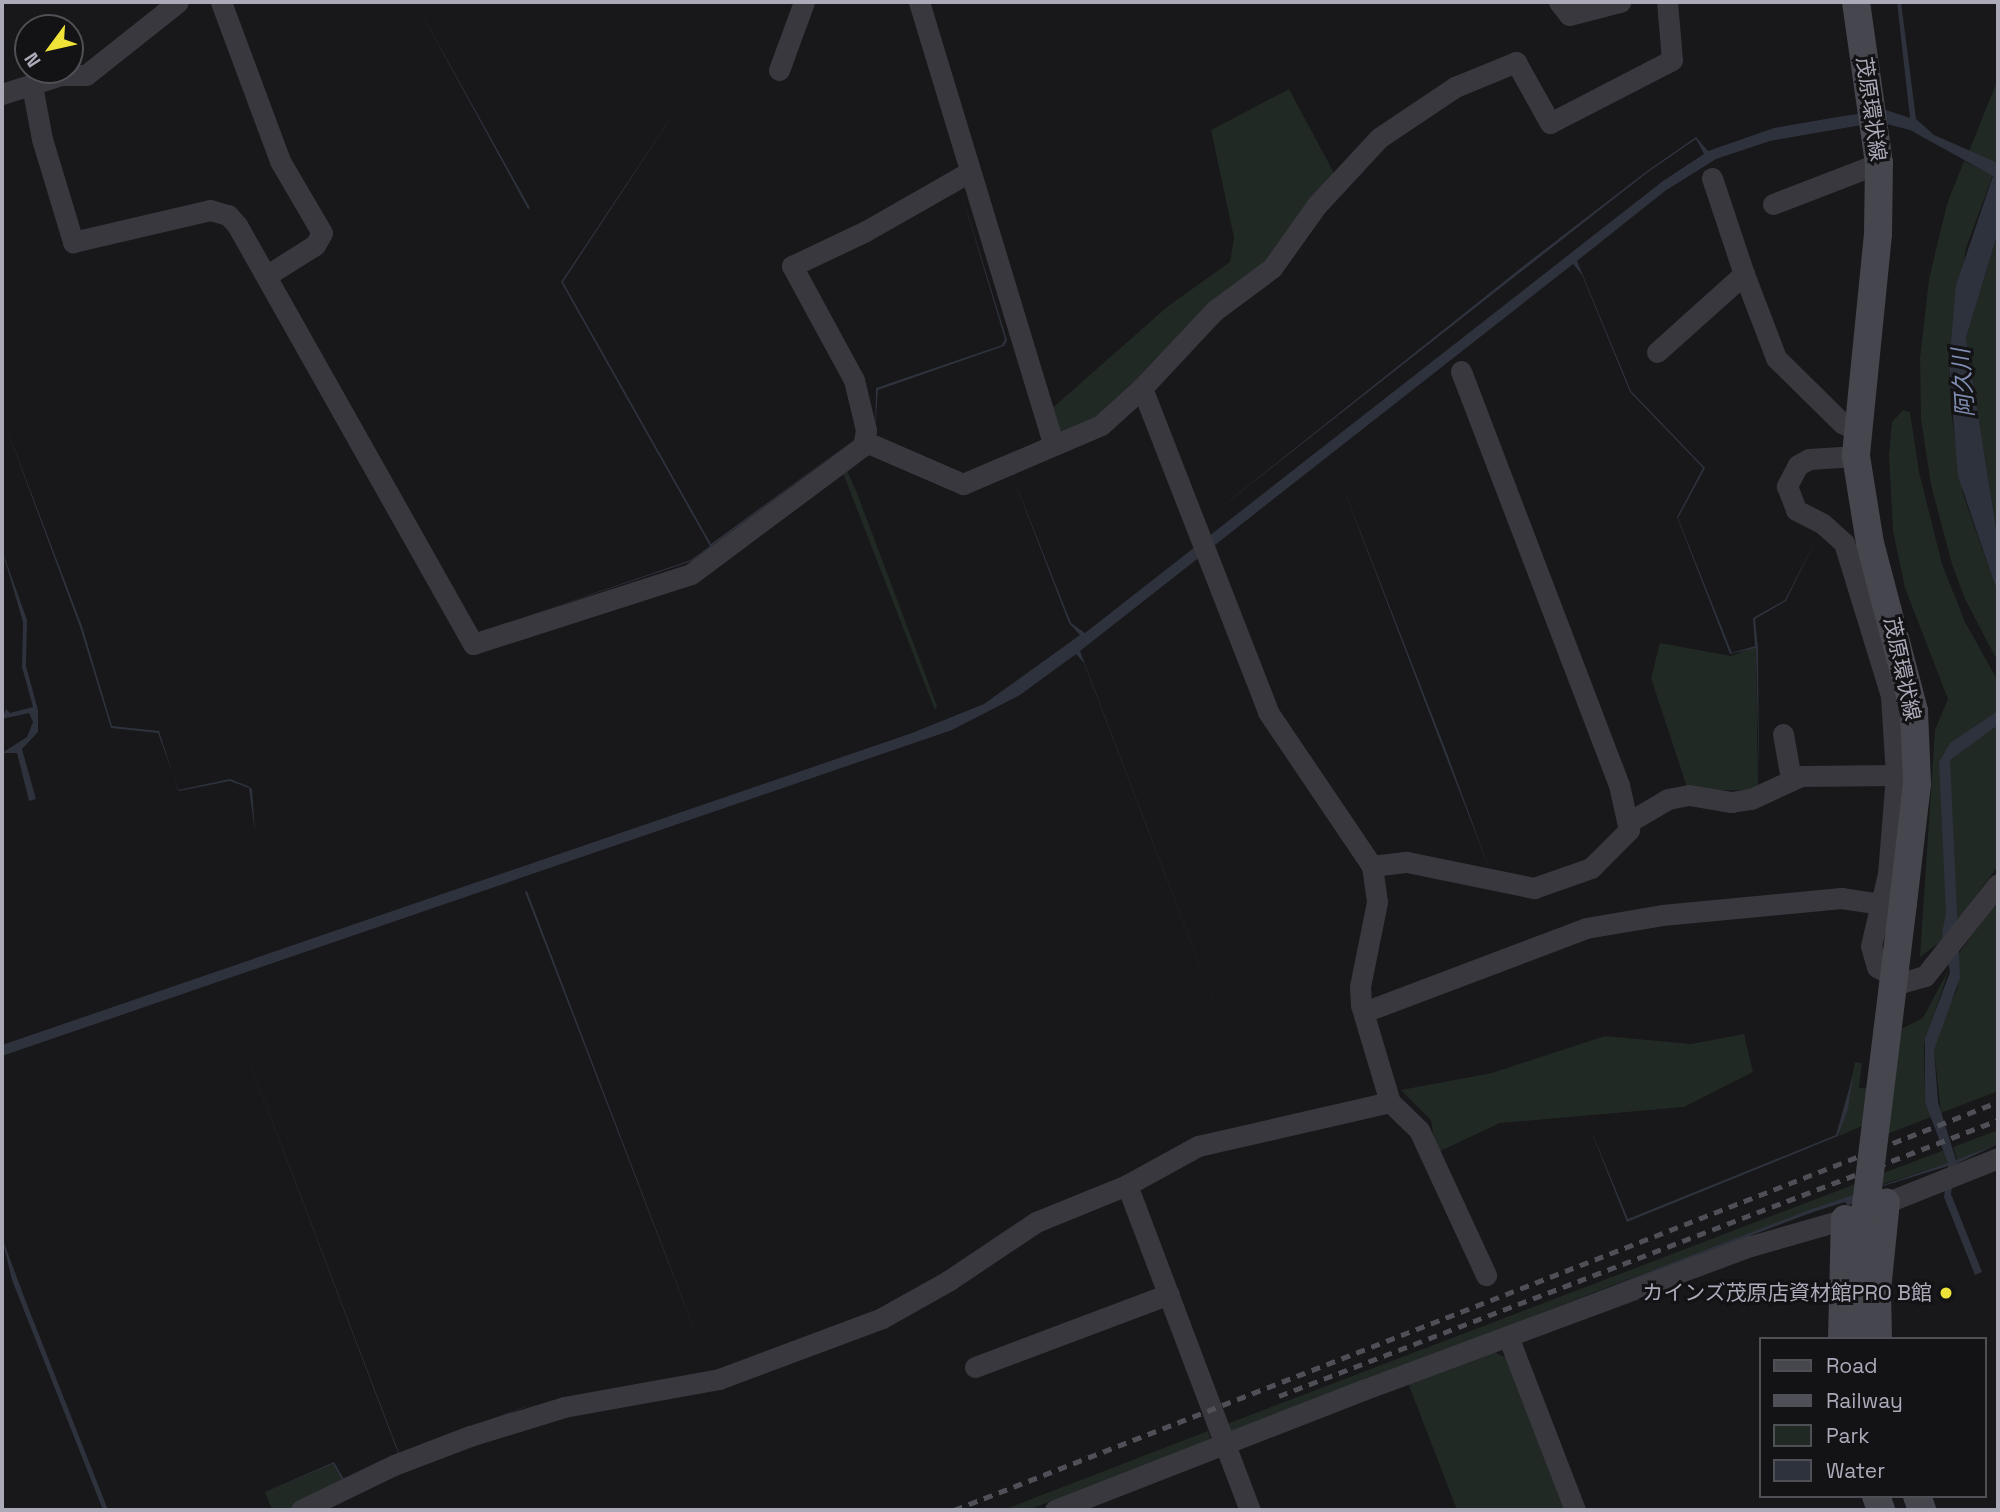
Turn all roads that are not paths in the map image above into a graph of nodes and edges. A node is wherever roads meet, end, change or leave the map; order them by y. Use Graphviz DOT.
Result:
graph roads {
  1 [pos="178,2"];
  2 [pos="221,2"];
  3 [pos="803,2"];
  4 [pos="919,2"];
  5 [pos="1559,2"];
  6 [pos="1620,2"];
  7 [pos="1667,2"];
  8 [pos="1856,2"];
  9 [pos="779,71"];
  10 [pos="32,86"];
  11 [pos="2,94"];
  12 [pos="1879,163"];
  13 [pos="969,172"];
  14 [pos="1712,178"];
  15 [pos="1773,204"];
  16 [pos="269,274"];
  17 [pos="1744,274"];
  18 [pos="1657,352"];
  19 [pos="1461,371"];
  20 [pos="1142,388"];
  21 [pos="866,442"];
  22 [pos="1856,443"];
  23 [pos="1053,444"];
  24 [pos="1783,734"];
  25 [pos="1896,775"];
  26 [pos="1791,779"];
  27 [pos="1629,822"];
  28 [pos="1372,866"];
  29 [pos="1998,884"];
  30 [pos="1892,904"];
  31 [pos="1364,1012"];
  32 [pos="1390,1102"];
  33 [pos="1998,1158"];
  34 [pos="1128,1185"];
  35 [pos="1886,1202"];
  36 [pos="1845,1219"];
  37 [pos="1486,1275"];
  38 [pos="1169,1294"];
  39 [pos="1842,1337"];
  40 [pos="1861,1337"];
  41 [pos="1878,1337"];
  42 [pos="1509,1339"];
  43 [pos="975,1367"];
  44 [pos="1225,1445"];
  45 [pos="301,1510"];
  46 [pos="1055,1510"];
  47 [pos="1250,1510"];
  48 [pos="1575,1510"];
  1 -- 10 [label="street"];
  2 -- 16 [label="street"];
  3 -- 9 [label="street"];
  4 -- 13 [label="street"];
  5 -- 6 [label="street"];
  7 -- 20 [label="street"];
  8 -- 12 [label="main road, 茂原環状線"];
  10 -- 11 [label="street"];
  10 -- 16 [label="street"];
  12 -- 15 [label="street"];
  12 -- 22 [label="main road, 茂原環状線"];
  13 -- 21 [label="street"];
  13 -- 23 [label="street"];
  14 -- 17 [label="street"];
  16 -- 21 [label="street"];
  17 -- 18 [label="street"];
  17 -- 22 [label="street"];
  19 -- 27 [label="street"];
  20 -- 23 [label="street"];
  20 -- 28 [label="street"];
  21 -- 23 [label="street"];
  22 -- 25 [label="street"];
  22 -- 30 [label="main road, 茂原環状線"];
  24 -- 26 [label="street"];
  25 -- 26 [label="street"];
  25 -- 30 [label="street"];
  26 -- 27 [label="street"];
  27 -- 28 [label="street"];
  28 -- 31 [label="street"];
  29 -- 30 [label="street"];
  30 -- 31 [label="street"];
  30 -- 40 [label="main road, 茂原環状線, bridge"];
  31 -- 32 [label="street"];
  32 -- 34 [label="street"];
  32 -- 37 [label="street"];
  33 -- 35 [label="street"];
  34 -- 38 [label="street"];
  34 -- 45 [label="street"];
  35 -- 36 [label="street"];
  35 -- 41 [label="main road"];
  36 -- 39 [label="main road"];
  36 -- 42 [label="street"];
  38 -- 43 [label="street"];
  38 -- 44 [label="street"];
  42 -- 44 [label="street"];
  42 -- 48 [label="street"];
  44 -- 46 [label="street"];
  44 -- 47 [label="street"];
}
